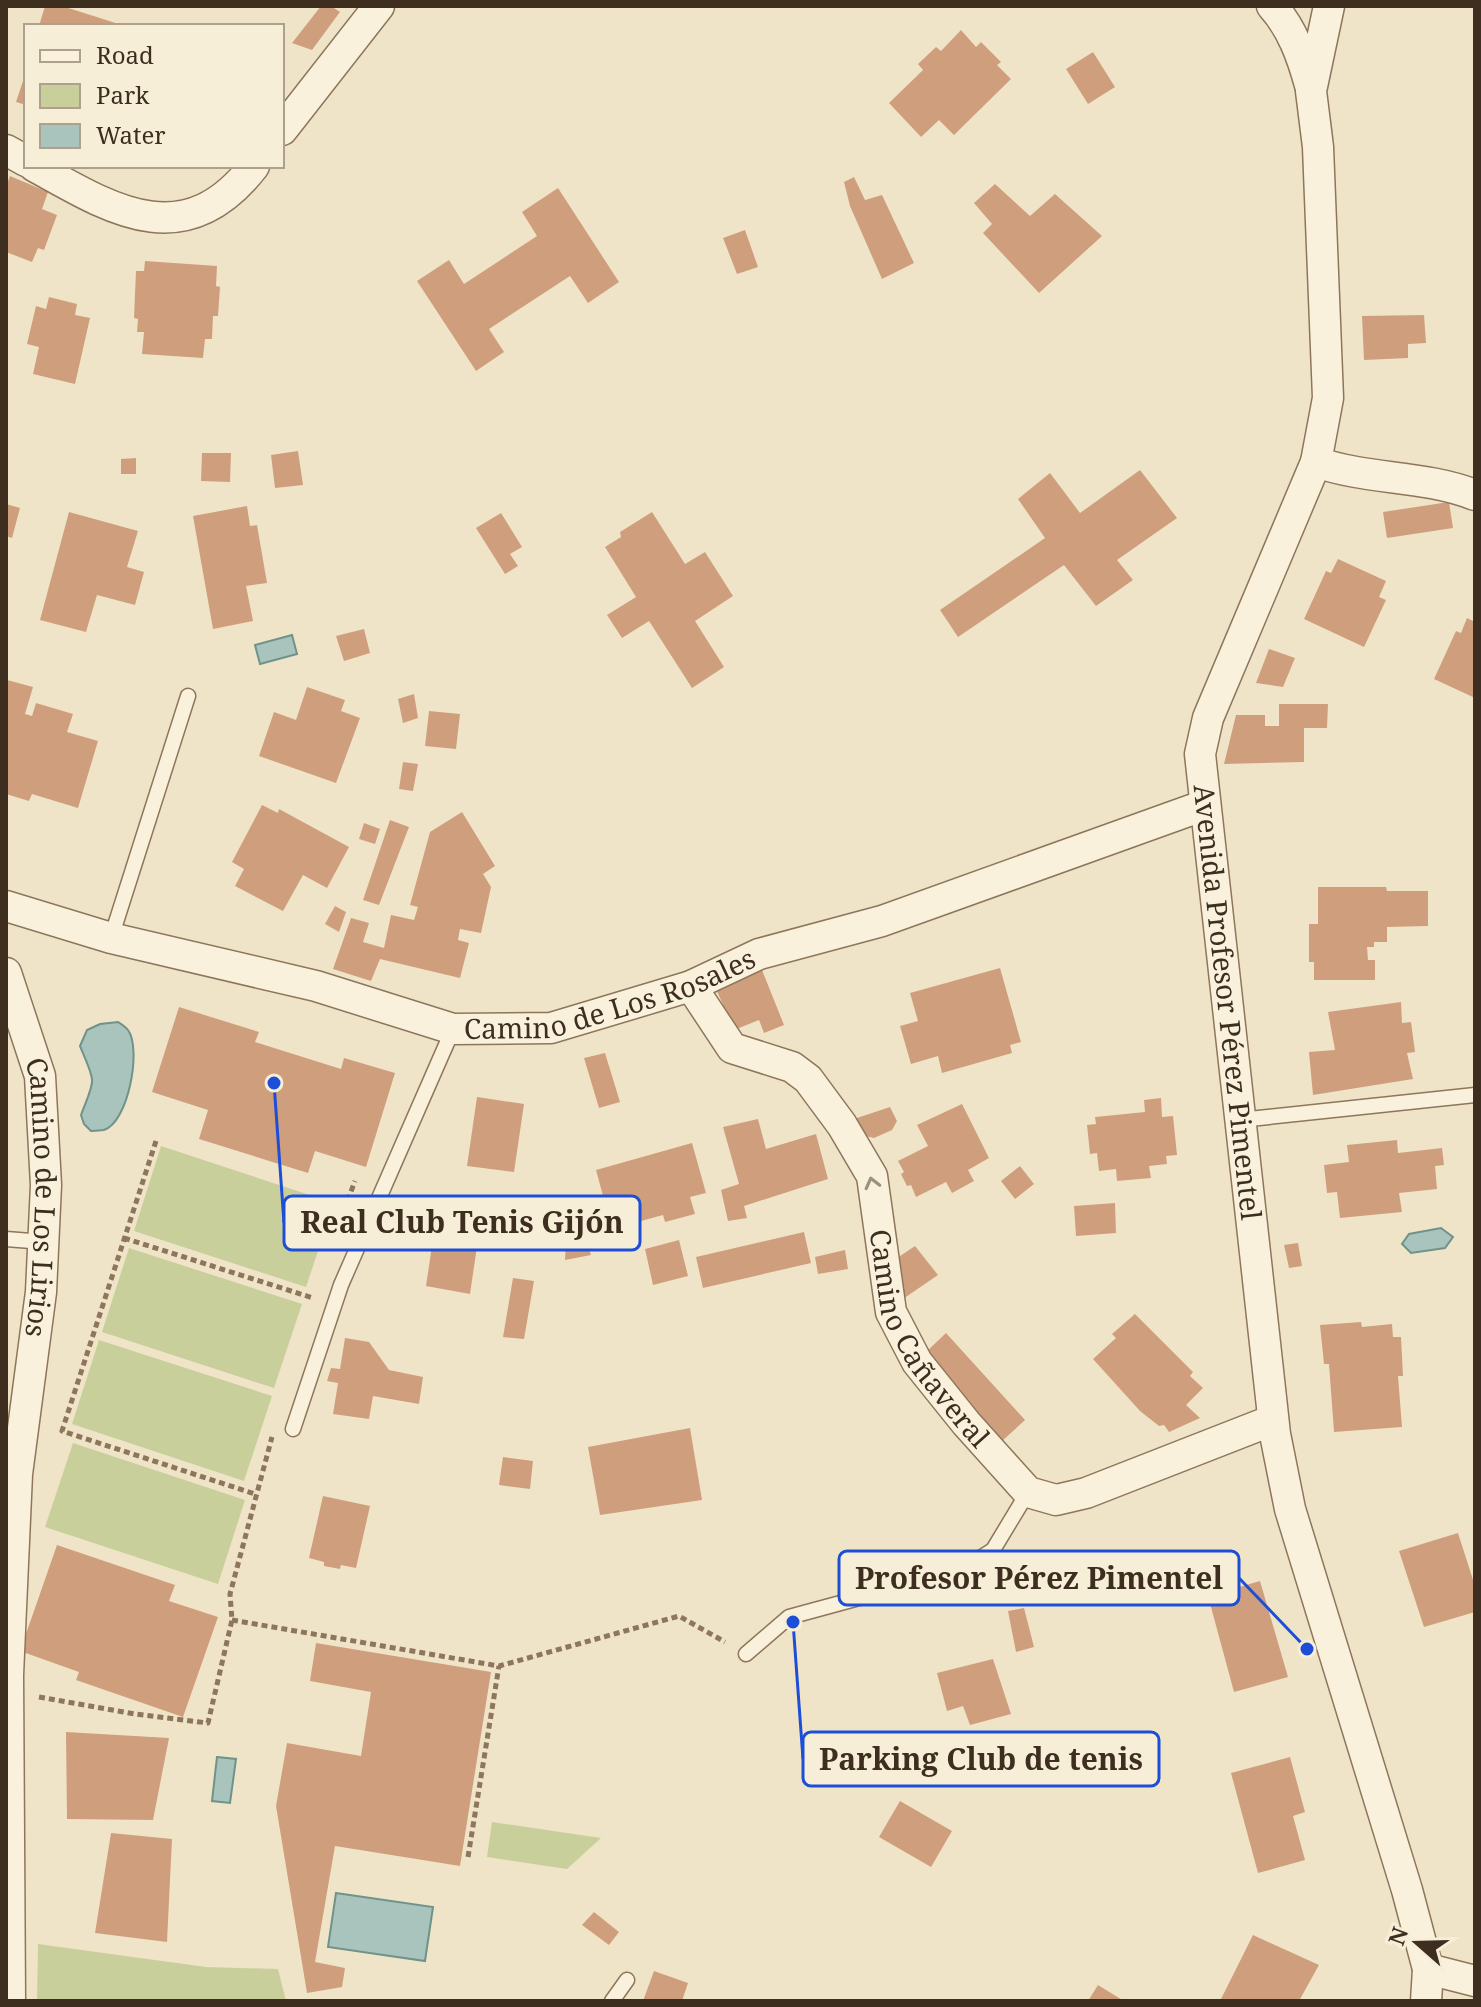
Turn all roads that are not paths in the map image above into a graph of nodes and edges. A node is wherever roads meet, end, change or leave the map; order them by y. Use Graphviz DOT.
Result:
graph roads {
  1 [pos="379,6"];
  2 [pos="1272,6"];
  3 [pos="1329,6"];
  4 [pos="1311,91"];
  5 [pos="284,127"];
  6 [pos="6,150"];
  7 [pos="24,160"];
  8 [pos="38,168"];
  9 [pos="252,168"];
  10 [pos="1316,462"];
  11 [pos="1475,495"];
  12 [pos="188,696"];
  13 [pos="1205,805"];
  14 [pos="6,906"];
  15 [pos="111,938"];
  16 [pos="6,973"];
  17 [pos="691,986"];
  18 [pos="453,1029"];
  19 [pos="1475,1095"];
  20 [pos="1240,1120"];
  21 [pos="6,1239"];
  22 [pos="44,1242"];
  23 [pos="1273,1420"];
  24 [pos="293,1429"];
  25 [pos="1028,1492"];
  26 [pos="746,1654"];
  27 [pos="8,1689"];
  28 [pos="1428,1969"];
  29 [pos="627,1980"];
  30 [pos="1475,1981"];
  31 [pos="10,2001"];
  32 [pos="612,2001"];
  33 [pos="1426,2001"];
  1 -- 5 [label="street"];
  2 -- 4 [label="street"];
  3 -- 4 [label="street, Avenida Profesor Pérez Pimentel"];
  4 -- 10 [label="street, Avenida Profesor Pérez Pimentel"];
  6 -- 7 [label="street"];
  8 -- 9 [label="street"];
  10 -- 11 [label="street"];
  10 -- 13 [label="street, Avenida Profesor Pérez Pimentel"];
  12 -- 15 [label="lane"];
  13 -- 17 [label="street, Camino de Los Rosales"];
  13 -- 20 [label="street, Avenida Profesor Pérez Pimentel"];
  14 -- 15 [label="street, Camino de Los Rosales"];
  15 -- 18 [label="street, Camino de Los Rosales"];
  16 -- 22 [label="street, Camino de Los Lirios"];
  17 -- 18 [label="street, Camino de Los Rosales"];
  25 -- 17 [label="street, Camino Cañaveral, one-way"];
  18 -- 24 [label="lane"];
  19 -- 20 [label="lane"];
  20 -- 23 [label="street, Avenida Profesor Pérez Pimentel"];
  21 -- 22 [label="lane"];
  22 -- 27 [label="street, Camino de Los Lirios"];
  23 -- 25 [label="street"];
  23 -- 28 [label="street, Avenida Profesor Pérez Pimentel"];
  25 -- 26 [label="lane"];
  27 -- 31 [label="street, Camino de Los Lirios"];
  28 -- 30 [label="street"];
  28 -- 33 [label="street, Avenida Profesor Pérez Pimentel"];
  29 -- 32 [label="lane"];
}
